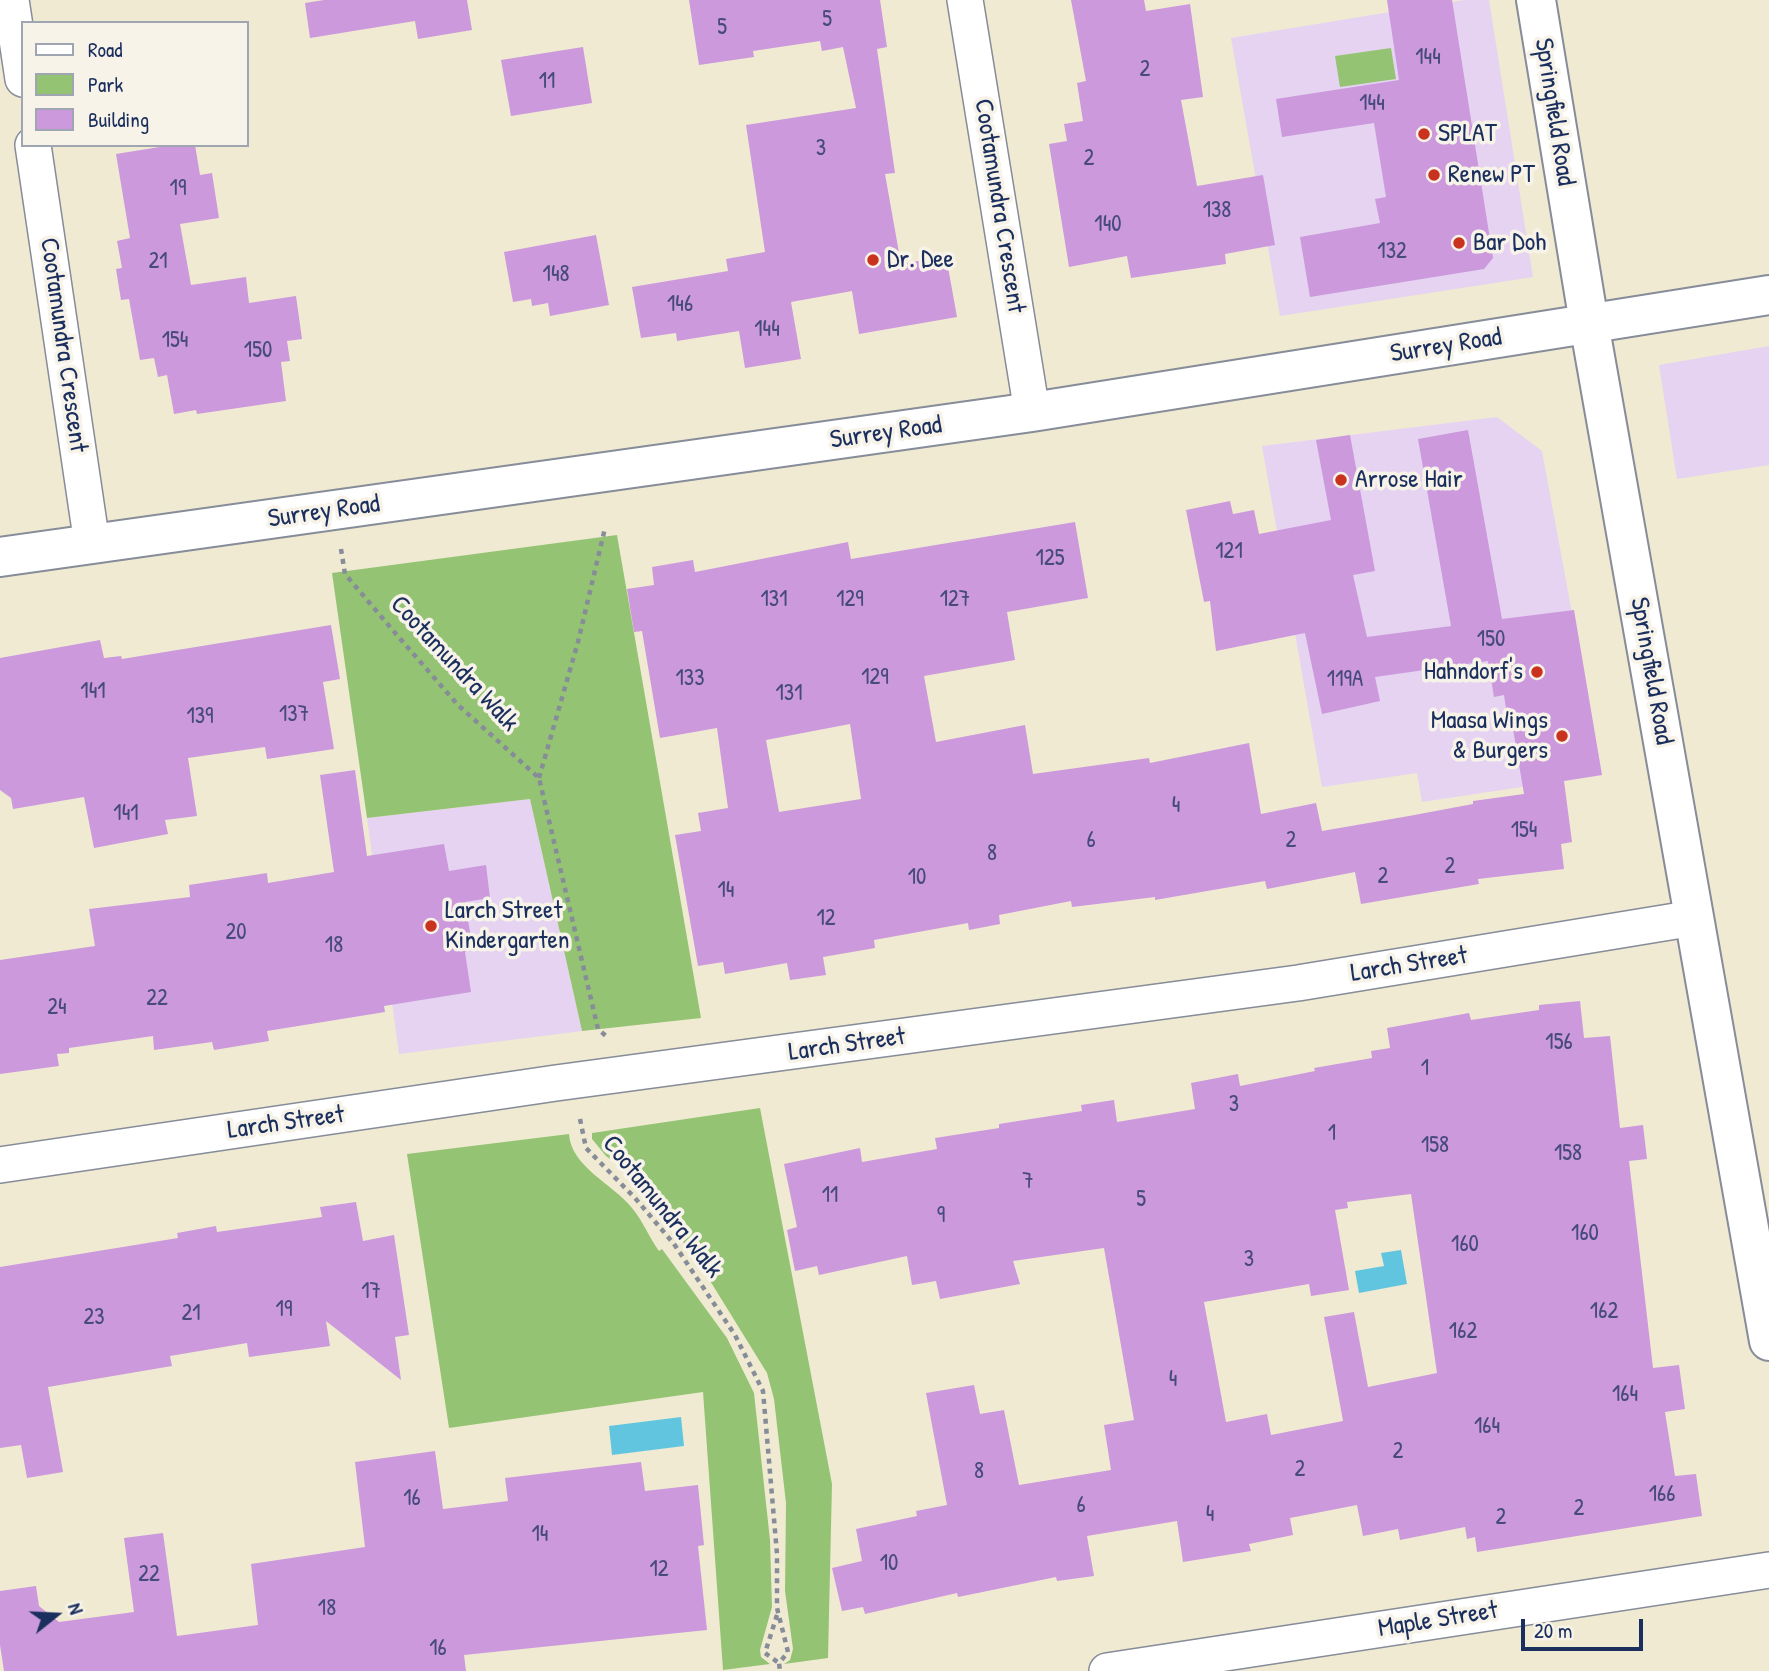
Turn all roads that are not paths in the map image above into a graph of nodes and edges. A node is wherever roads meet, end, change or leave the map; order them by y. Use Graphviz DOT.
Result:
graph roads {
  1 [pos="10,0"];
  2 [pos="965,0"];
  3 [pos="1536,0"];
  4 [pos="21,67"];
  5 [pos="33,147"];
  6 [pos="1769,295"];
  7 [pos="1589,323"];
  8 [pos="1032,412"];
  9 [pos="92,544"];
  10 [pos="0,557"];
  11 [pos="1694,918"];
  12 [pos="0,1165"];
  13 [pos="1769,1341"];
  14 [pos="1769,1570"];
  15 [pos="1129,1670"];
  1 -- 4 [label="street"];
  2 -- 8 [label="street, Cootamundra Crescent"];
  3 -- 7 [label="main road, Springfield Road"];
  5 -- 9 [label="street, Cootamundra Crescent"];
  6 -- 7 [label="main road, Surrey Road"];
  7 -- 8 [label="main road, Surrey Road"];
  7 -- 11 [label="main road, Springfield Road"];
  8 -- 9 [label="main road, Surrey Road"];
  9 -- 10 [label="main road, Surrey Road"];
  11 -- 12 [label="street, Larch Street"];
  11 -- 13 [label="main road, Springfield Road"];
  14 -- 15 [label="street, Maple Street"];
}
